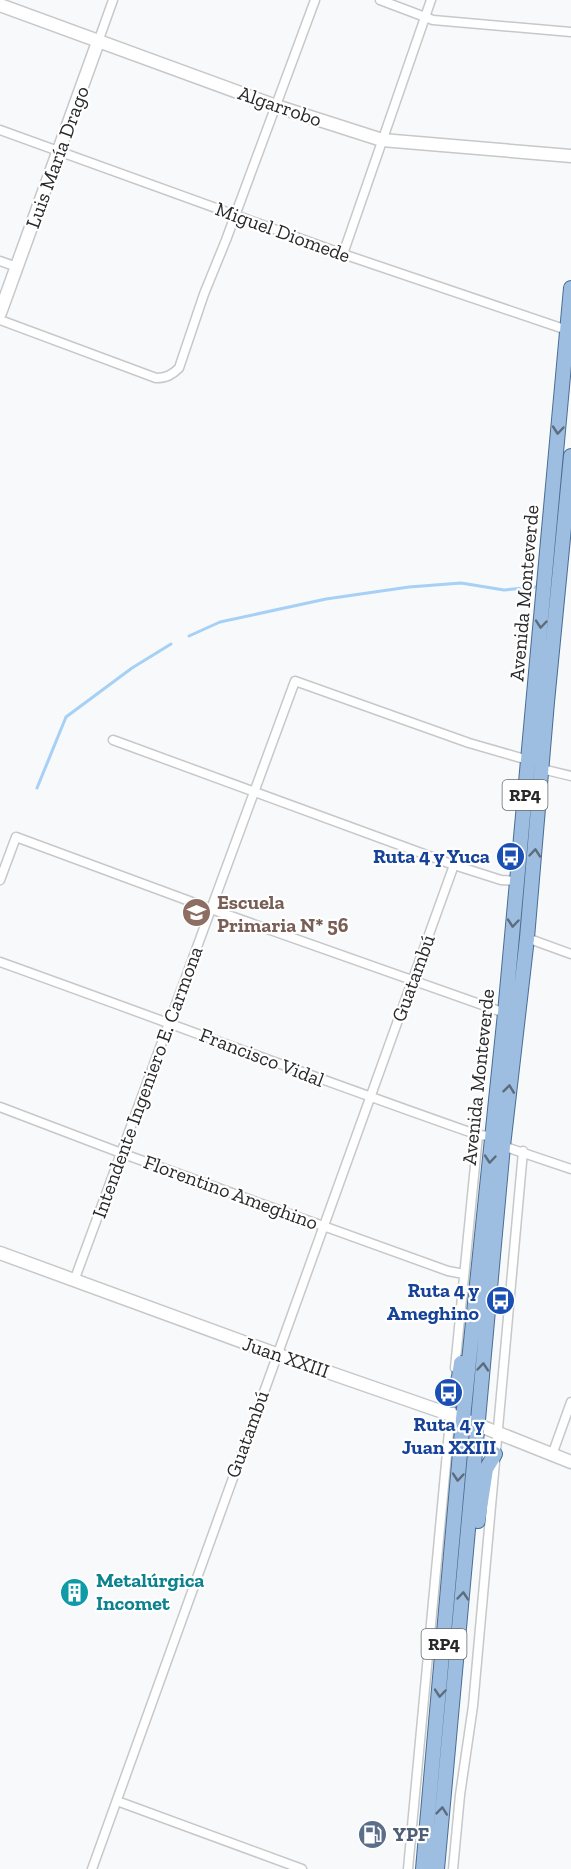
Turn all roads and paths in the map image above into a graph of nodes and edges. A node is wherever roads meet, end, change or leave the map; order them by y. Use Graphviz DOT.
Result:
graph roads {
  1 [pos="113,0"];
  2 [pos="315,0"];
  3 [pos="380,0"];
  4 [pos="431,0"];
  5 [pos="0,4"];
  6 [pos="425,18"];
  7 [pos="571,32"];
  8 [pos="98,42"];
  9 [pos="276,106"];
  10 [pos="0,130"];
  11 [pos="382,140"];
  12 [pos="60,151"];
  13 [pos="571,156"];
  14 [pos="235,215"];
  15 [pos="343,254"];
  16 [pos="0,261"];
  17 [pos="17,267"];
  18 [pos="571,288"];
  19 [pos="0,314"];
  20 [pos="0,320"];
  21 [pos="567,330"];
  22 [pos="571,456"];
  23 [pos="113,740"];
  24 [pos="528,759"];
  25 [pos="542,769"];
  26 [pos="571,777"];
  27 [pos="254,791"];
  28 [pos="454,865"];
  29 [pos="0,880"];
  30 [pos="516,882"];
  31 [pos="211,909"];
  32 [pos="527,938"];
  33 [pos="571,954"];
  34 [pos="0,962"];
  35 [pos="412,980"];
  36 [pos="505,1013"];
  37 [pos="169,1022"];
  38 [pos="371,1098"];
  39 [pos="0,1107"];
  40 [pos="485,1136"];
  41 [pos="503,1146"];
  42 [pos="523,1151"];
  43 [pos="121,1153"];
  44 [pos="571,1169"];
  45 [pos="324,1225"];
  46 [pos="0,1253"];
  47 [pos="464,1274"];
  48 [pos="74,1281"];
  49 [pos="476,1301"];
  50 [pos="276,1354"];
  51 [pos="571,1402"];
  52 [pos="455,1412"];
  53 [pos="478,1425"];
  54 [pos="497,1434"];
  55 [pos="495,1454"];
  56 [pos="552,1455"];
  57 [pos="571,1462"];
  58 [pos="466,1563"];
  59 [pos="117,1801"];
  60 [pos="92,1869"];
  61 [pos="302,1869"];
  62 [pos="408,1869"];
  63 [pos="423,1869"];
  64 [pos="437,1869"];
  65 [pos="453,1869"];
  1 -- 8 [label="street, Luis María Drago"];
  2 -- 9 [label="street"];
  3 -- 6 [label="street"];
  4 -- 6 [label="street"];
  5 -- 8 [label="street, Algarrobo"];
  6 -- 7 [label="street"];
  6 -- 11 [label="street"];
  8 -- 9 [label="street, Algarrobo"];
  8 -- 12 [label="street, Luis María Drago"];
  9 -- 11 [label="street, Algarrobo"];
  9 -- 14 [label="street"];
  10 -- 12 [label="street, Miguel Diomede"];
  11 -- 13 [label="street, Algarrobo"];
  11 -- 15 [label="street"];
  12 -- 14 [label="street, Miguel Diomede"];
  12 -- 17 [label="street, Luis María Drago"];
  14 -- 15 [label="street, Miguel Diomede"];
  14 -- 20 [label="street"];
  15 -- 21 [label="street, Miguel Diomede"];
  16 -- 17 [label="street"];
  17 -- 19 [label="street, Luis María Drago"];
  18 -- 21 [label="main road, Avenida Monteverde / RP4"];
  21 -- 24 [label="main road, Avenida Monteverde / RP4, one-way"];
  22 -- 25 [label="main road, Avenida Monteverde / RP4"];
  23 -- 27 [label="street"];
  24 -- 27 [label="street, Intendente Ingeniero E. Carmona"];
  24 -- 30 [label="main road, Avenida Monteverde / RP4"];
  25 -- 26 [label="street"];
  32 -- 25 [label="main road, Avenida Monteverde / RP4, one-way"];
  27 -- 28 [label="street"];
  27 -- 31 [label="street, Intendente Ingeniero E. Carmona"];
  28 -- 30 [label="street"];
  28 -- 35 [label="street, Guatambú"];
  29 -- 31 [label="street"];
  30 -- 36 [label="main road, Avenida Monteverde / RP4, one-way"];
  31 -- 35 [label="street"];
  31 -- 37 [label="street, Intendente Ingeniero E. Carmona"];
  32 -- 33 [label="street"];
  41 -- 32 [label="main road, Avenida Monteverde / RP4, one-way"];
  34 -- 37 [label="street, Francisco Vidal"];
  35 -- 36 [label="street"];
  35 -- 38 [label="street, Guatambú"];
  36 -- 40 [label="main road, Avenida Monteverde / RP4"];
  37 -- 38 [label="street, Francisco Vidal"];
  37 -- 43 [label="street, Intendente Ingeniero E. Carmona"];
  38 -- 40 [label="street, Francisco Vidal"];
  38 -- 45 [label="street, Guatambú"];
  39 -- 43 [label="street, Florentino Ameghino"];
  40 -- 47 [label="street"];
  40 -- 49 [label="main road, Avenida Monteverde / RP4, one-way"];
  41 -- 42 [label="street"];
  53 -- 41 [label="main road, Avenida Monteverde / RP4, one-way"];
  42 -- 44 [label="street"];
  42 -- 54 [label="street"];
  43 -- 45 [label="street, Florentino Ameghino"];
  43 -- 48 [label="street, Intendente Ingeniero E. Carmona"];
  45 -- 47 [label="street, Florentino Ameghino"];
  45 -- 50 [label="street, Guatambú"];
  46 -- 48 [label="street, Juan XXIII"];
  47 -- 52 [label="street"];
  48 -- 50 [label="street, Juan XXIII"];
  49 -- 52 [label="main road, Avenida Monteverde / RP4"];
  49 -- 52 [label="main road"];
  50 -- 52 [label="street, Juan XXIII"];
  50 -- 59 [label="street, Guatambú"];
  51 -- 56 [label="street"];
  52 -- 53 [label="street, Juan XXIII"];
  52 -- 62 [label="street"];
  52 -- 63 [label="main road, Avenida Monteverde / RP4, one-way"];
  53 -- 54 [label="street, Juan XXIII"];
  53 -- 58 [label="main road, Avenida Monteverde / RP4"];
  54 -- 55 [label="street"];
  54 -- 56 [label="street, Juan XXIII"];
  55 -- 58 [label="main road"];
  55 -- 65 [label="street"];
  56 -- 57 [label="street, Juan XXIII"];
  64 -- 58 [label="main road, Avenida Monteverde / RP4, one-way"];
  59 -- 60 [label="street, Guatambú"];
  59 -- 61 [label="street"];
}
